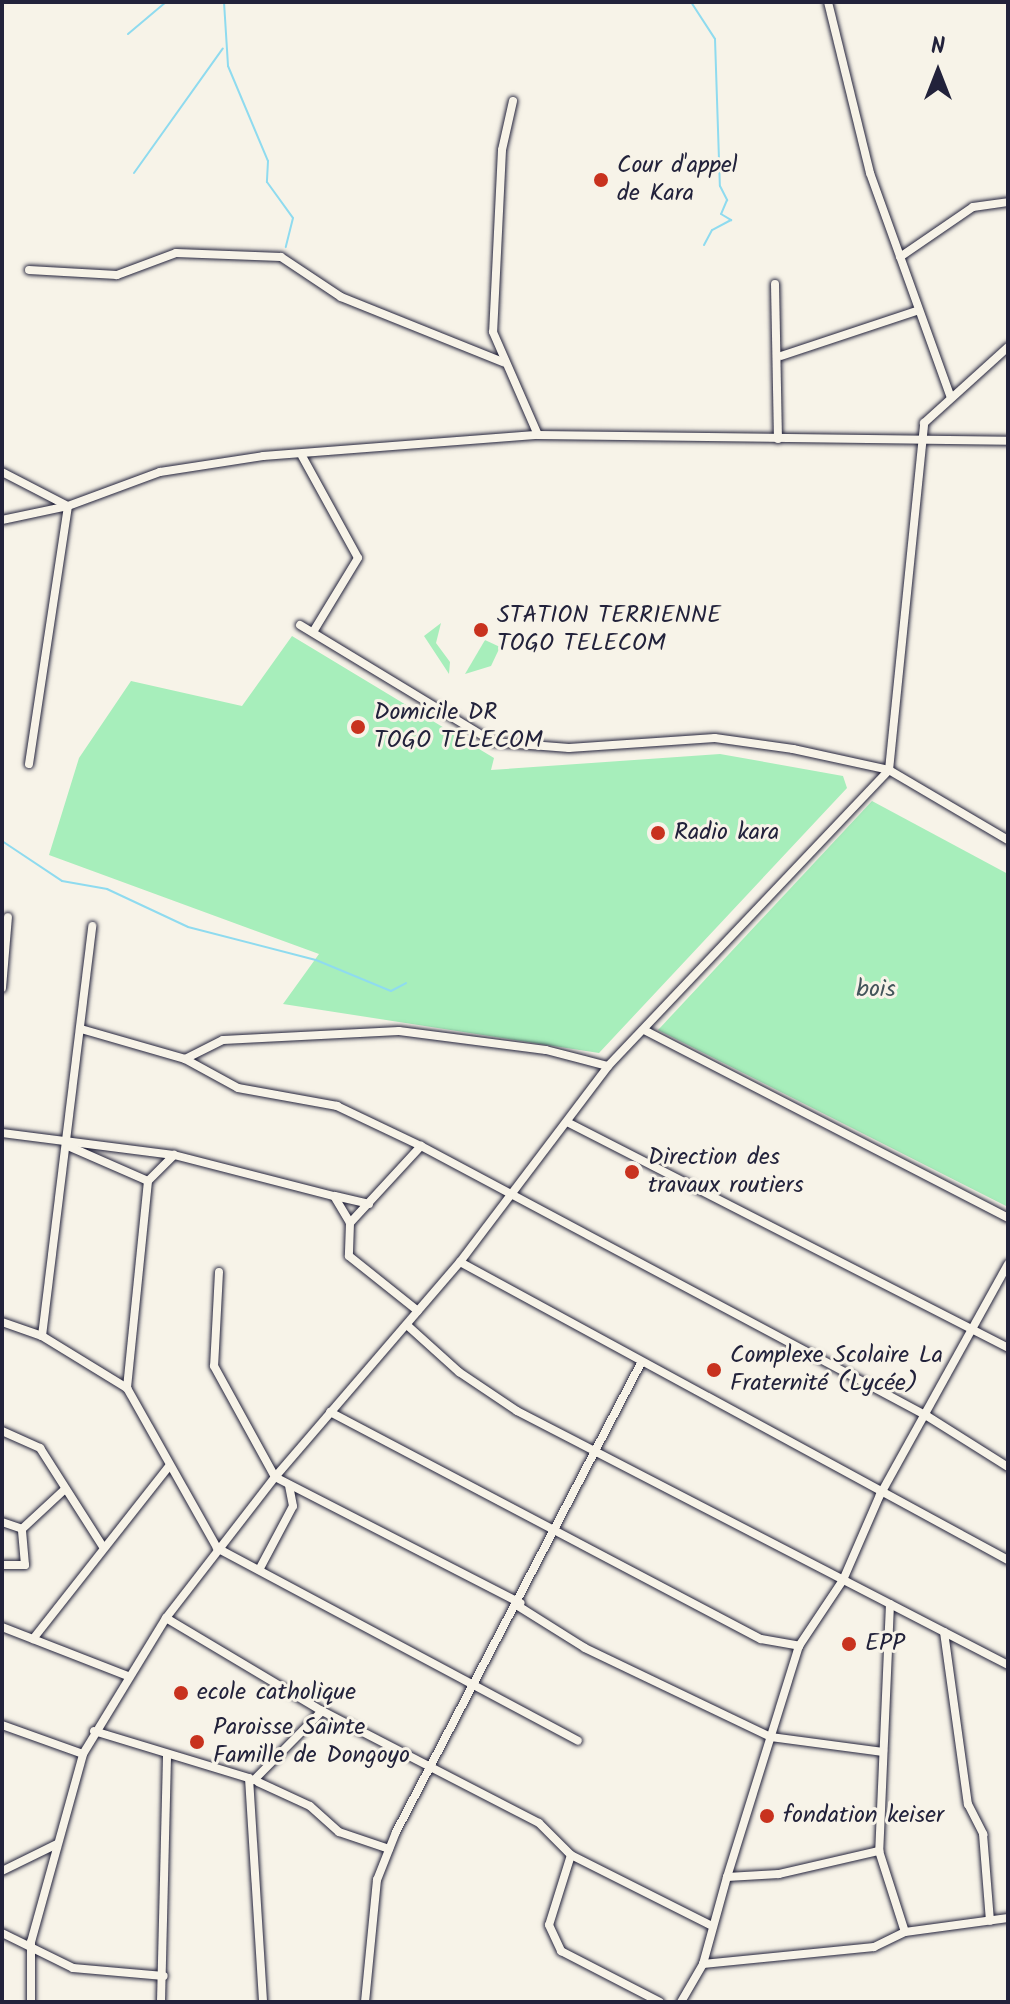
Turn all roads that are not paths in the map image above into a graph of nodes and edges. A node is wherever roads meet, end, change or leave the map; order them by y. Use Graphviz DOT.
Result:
graph roads {
  1 [pos="828,2"];
  2 [pos="513,101"];
  3 [pos="1008,202"];
  4 [pos="900,257"];
  5 [pos="29,270"];
  6 [pos="775,284"];
  7 [pos="919,310"];
  8 [pos="1008,347"];
  9 [pos="781,356"];
  10 [pos="503,362"];
  11 [pos="951,398"];
  12 [pos="538,435"];
  13 [pos="778,439"];
  14 [pos="921,439"];
  15 [pos="1008,441"];
  16 [pos="302,456"];
  17 [pos="2,472"];
  18 [pos="68,506"];
  19 [pos="2,520"];
  20 [pos="300,625"];
  21 [pos="313,632"];
  22 [pos="29,764"];
  23 [pos="889,770"];
  24 [pos="1008,840"];
  25 [pos="8,917"];
  26 [pos="92,926"];
  27 [pos="2,988"];
  28 [pos="81,1029"];
  29 [pos="646,1031"];
  30 [pos="185,1059"];
  31 [pos="608,1066"];
  32 [pos="567,1122"];
  33 [pos="2,1133"];
  34 [pos="68,1146"];
  35 [pos="421,1146"];
  36 [pos="174,1155"];
  37 [pos="148,1181"];
  38 [pos="514,1194"];
  39 [pos="334,1196"];
  40 [pos="369,1204"];
  41 [pos="1008,1218"];
  42 [pos="350,1223"];
  43 [pos="460,1262"];
  44 [pos="1008,1264"];
  45 [pos="219,1272"];
  46 [pos="418,1311"];
  47 [pos="2,1322"];
  48 [pos="408,1326"];
  49 [pos="973,1329"];
  50 [pos="42,1336"];
  51 [pos="1008,1348"];
  52 [pos="641,1363"];
  53 [pos="127,1388"];
  54 [pos="330,1412"];
  55 [pos="927,1416"];
  56 [pos="2,1431"];
  57 [pos="596,1452"];
  58 [pos="169,1466"];
  59 [pos="1008,1467"];
  60 [pos="275,1477"];
  61 [pos="289,1485"];
  62 [pos="65,1489"];
  63 [pos="880,1495"];
  64 [pos="2,1522"];
  65 [pos="22,1529"];
  66 [pos="556,1530"];
  67 [pos="103,1547"];
  68 [pos="217,1548"];
  69 [pos="1008,1560"];
  70 [pos="2,1565"];
  71 [pos="259,1570"];
  72 [pos="843,1580"];
  73 [pos="890,1604"];
  74 [pos="519,1605"];
  75 [pos="166,1618"];
  76 [pos="2,1627"];
  77 [pos="944,1632"];
  78 [pos="33,1639"];
  79 [pos="799,1646"];
  80 [pos="1008,1665"];
  81 [pos="128,1676"];
  82 [pos="476,1691"];
  83 [pos="322,1711"];
  84 [pos="2,1725"];
  85 [pos="94,1731"];
  86 [pos="771,1737"];
  87 [pos="578,1741"];
  88 [pos="883,1752"];
  89 [pos="83,1754"];
  90 [pos="167,1754"];
  91 [pos="427,1765"];
  92 [pos="254,1780"];
  93 [pos="57,1844"];
  94 [pos="389,1849"];
  95 [pos="879,1851"];
  96 [pos="571,1855"];
  97 [pos="2,1871"];
  98 [pos="727,1877"];
  99 [pos="1008,1918"];
  100 [pos="990,1921"];
  101 [pos="712,1926"];
  102 [pos="905,1932"];
  103 [pos="2,1933"];
  104 [pos="31,1942"];
  105 [pos="703,1964"];
  106 [pos="164,1976"];
  107 [pos="31,2002"];
  108 [pos="161,2002"];
  109 [pos="263,2002"];
  110 [pos="365,2002"];
  111 [pos="660,2002"];
  112 [pos="681,2002"];
  1 -- 4 [label="street"];
  2 -- 10 [label="street"];
  3 -- 4 [label="street"];
  4 -- 7 [label="street"];
  5 -- 10 [label="street"];
  6 -- 9 [label="street"];
  7 -- 9 [label="street"];
  7 -- 11 [label="street"];
  8 -- 11 [label="street"];
  9 -- 13 [label="street"];
  10 -- 12 [label="street"];
  11 -- 14 [label="street"];
  12 -- 13 [label="street"];
  12 -- 16 [label="street"];
  13 -- 14 [label="street"];
  14 -- 15 [label="street"];
  14 -- 23 [label="street"];
  16 -- 18 [label="street"];
  16 -- 21 [label="street"];
  17 -- 18 [label="street"];
  18 -- 19 [label="street"];
  18 -- 22 [label="street"];
  20 -- 21 [label="street"];
  21 -- 23 [label="street"];
  23 -- 24 [label="street"];
  23 -- 29 [label="street"];
  25 -- 27 [label="street"];
  26 -- 28 [label="street"];
  28 -- 30 [label="street"];
  28 -- 34 [label="street"];
  29 -- 31 [label="street"];
  29 -- 41 [label="street"];
  30 -- 31 [label="street"];
  30 -- 35 [label="street"];
  31 -- 32 [label="street"];
  32 -- 38 [label="street"];
  32 -- 49 [label="street"];
  33 -- 34 [label="street"];
  34 -- 36 [label="street"];
  34 -- 37 [label="street"];
  34 -- 50 [label="street"];
  35 -- 38 [label="street"];
  35 -- 40 [label="street"];
  36 -- 37 [label="street"];
  36 -- 39 [label="street"];
  37 -- 53 [label="street"];
  38 -- 43 [label="street"];
  38 -- 55 [label="street"];
  39 -- 40 [label="street"];
  39 -- 42 [label="street"];
  40 -- 42 [label="street"];
  42 -- 46 [label="street"];
  43 -- 46 [label="street"];
  43 -- 52 [label="street"];
  44 -- 49 [label="street"];
  45 -- 60 [label="street"];
  46 -- 48 [label="street"];
  47 -- 50 [label="street"];
  48 -- 54 [label="street"];
  48 -- 57 [label="street"];
  49 -- 51 [label="street"];
  49 -- 55 [label="street"];
  50 -- 53 [label="street"];
  52 -- 57 [label="street"];
  52 -- 63 [label="street"];
  53 -- 58 [label="street"];
  54 -- 60 [label="street"];
  54 -- 66 [label="street"];
  55 -- 59 [label="street"];
  55 -- 63 [label="street"];
  56 -- 62 [label="street"];
  57 -- 66 [label="street"];
  57 -- 72 [label="street"];
  58 -- 67 [label="street"];
  58 -- 68 [label="street"];
  60 -- 61 [label="street"];
  60 -- 68 [label="street"];
  61 -- 71 [label="street"];
  61 -- 74 [label="street"];
  62 -- 65 [label="street"];
  62 -- 67 [label="street"];
  63 -- 69 [label="street"];
  63 -- 72 [label="street"];
  64 -- 65 [label="street"];
  65 -- 70 [label="street"];
  66 -- 74 [label="street"];
  66 -- 79 [label="street"];
  67 -- 78 [label="street"];
  68 -- 71 [label="street"];
  68 -- 75 [label="street"];
  71 -- 82 [label="street"];
  72 -- 73 [label="street"];
  72 -- 79 [label="street"];
  73 -- 77 [label="street"];
  73 -- 88 [label="street"];
  74 -- 82 [label="street"];
  74 -- 86 [label="street"];
  75 -- 81 [label="street"];
  75 -- 83 [label="street"];
  76 -- 78 [label="street"];
  77 -- 80 [label="street"];
  77 -- 100 [label="street"];
  78 -- 81 [label="street"];
  79 -- 86 [label="street"];
  81 -- 85 [label="street"];
  82 -- 87 [label="street"];
  82 -- 91 [label="street"];
  83 -- 91 [label="street"];
  83 -- 92 [label="street"];
  84 -- 89 [label="street"];
  85 -- 89 [label="street"];
  85 -- 90 [label="street"];
  86 -- 88 [label="street"];
  86 -- 98 [label="street"];
  88 -- 95 [label="street"];
  89 -- 93 [label="street"];
  90 -- 92 [label="street"];
  90 -- 106 [label="street"];
  91 -- 94 [label="street"];
  91 -- 96 [label="street"];
  92 -- 94 [label="street"];
  92 -- 109 [label="street"];
  93 -- 97 [label="street"];
  93 -- 104 [label="street"];
  94 -- 110 [label="street"];
  95 -- 98 [label="street"];
  95 -- 102 [label="street"];
  96 -- 101 [label="street"];
  96 -- 111 [label="street"];
  98 -- 101 [label="street"];
  99 -- 100 [label="street"];
  100 -- 102 [label="street"];
  101 -- 105 [label="street"];
  102 -- 105 [label="street"];
  103 -- 104 [label="street"];
  104 -- 106 [label="street"];
  104 -- 107 [label="street"];
  105 -- 112 [label="street"];
  106 -- 108 [label="street"];
}
